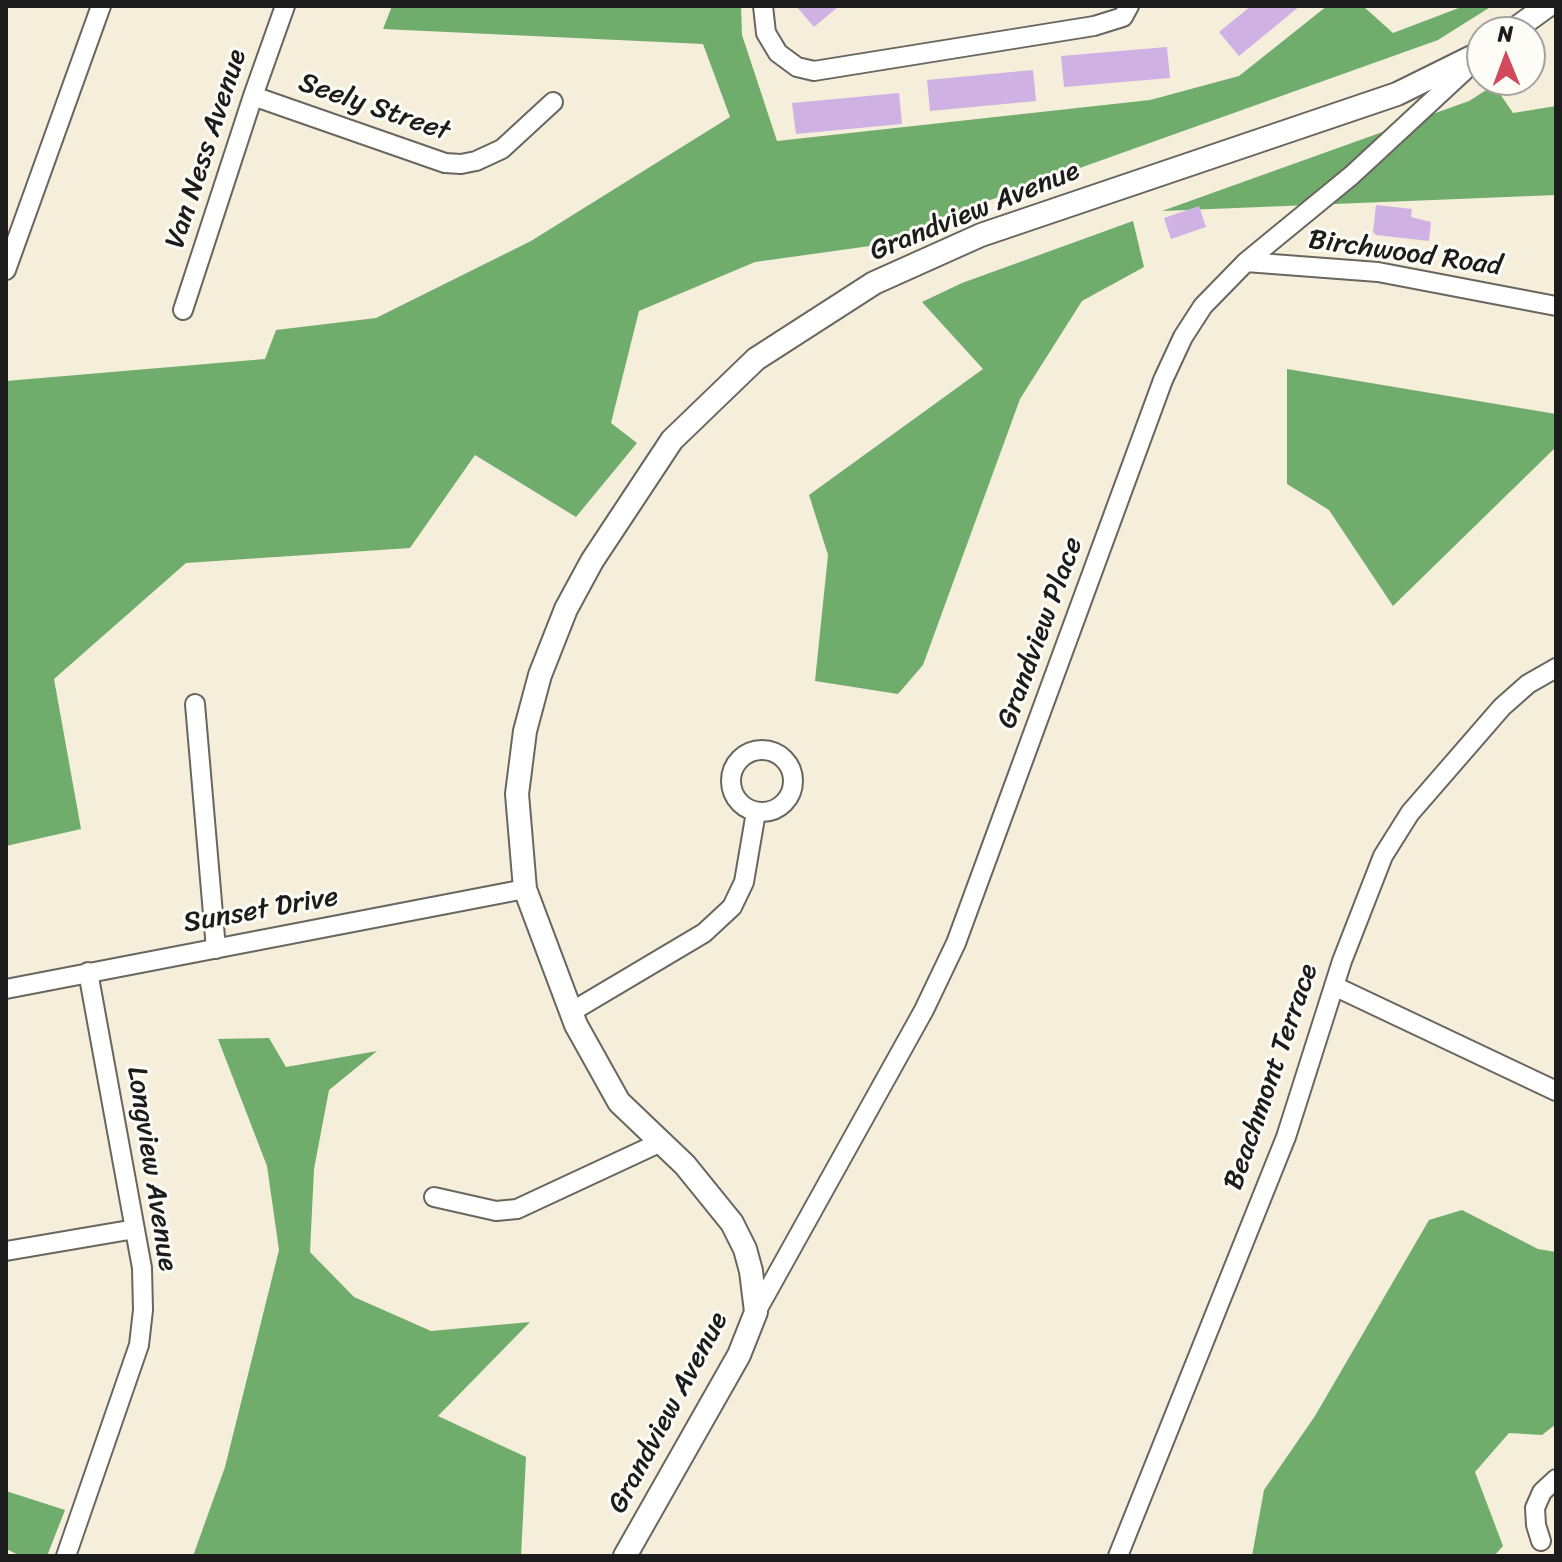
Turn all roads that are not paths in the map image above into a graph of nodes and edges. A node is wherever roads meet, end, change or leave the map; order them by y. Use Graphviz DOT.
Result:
graph roads {
  1 [pos="101,6"];
  2 [pos="285,6"];
  3 [pos="763,6"];
  4 [pos="1129,6"];
  5 [pos="1466,61"];
  6 [pos="1466,68"];
  7 [pos="253,96"];
  8 [pos="553,102"];
  9 [pos="1246,262"];
  10 [pos="6,270"];
  11 [pos="1556,306"];
  12 [pos="183,310"];
  13 [pos="1556,668"];
  14 [pos="195,704"];
  15 [pos="756,812"];
  16 [pos="525,889"];
  17 [pos="216,949"];
  18 [pos="88,972"];
  19 [pos="1334,986"];
  20 [pos="6,989"];
  21 [pos="571,1012"];
  22 [pos="1556,1091"];
  23 [pos="661,1142"];
  24 [pos="434,1197"];
  25 [pos="135,1229"];
  26 [pos="6,1251"];
  27 [pos="756,1312"];
  28 [pos="1556,1479"];
  29 [pos="1541,1541"];
  30 [pos="66,1556"];
  31 [pos="625,1556"];
  32 [pos="1118,1556"];
  1 -- 10 [label="street"];
  2 -- 7 [label="street, Van Ness Avenue"];
  3 -- 4 [label="street"];
  5 -- 16 [label="main road, Grandview Avenue"];
  6 -- 9 [label="street, Grandview Place"];
  7 -- 8 [label="street, Seely Street"];
  7 -- 12 [label="street, Van Ness Avenue"];
  9 -- 11 [label="street, Birchwood Road"];
  9 -- 27 [label="street, Grandview Place"];
  13 -- 19 [label="street, Beachmont Terrace"];
  14 -- 17 [label="street"];
  15 -- 21 [label="street"];
  16 -- 17 [label="street, Sunset Drive"];
  16 -- 21 [label="main road, Grandview Avenue"];
  17 -- 18 [label="street, Sunset Drive"];
  18 -- 20 [label="street, Sunset Drive"];
  18 -- 25 [label="street, Longview Avenue"];
  19 -- 22 [label="street"];
  19 -- 32 [label="street, Beachmont Terrace"];
  21 -- 23 [label="main road, Grandview Avenue"];
  23 -- 24 [label="street"];
  23 -- 27 [label="main road, Grandview Avenue"];
  25 -- 26 [label="street"];
  25 -- 30 [label="street, Longview Avenue"];
  27 -- 31 [label="main road, Grandview Avenue"];
  28 -- 29 [label="street"];
}
